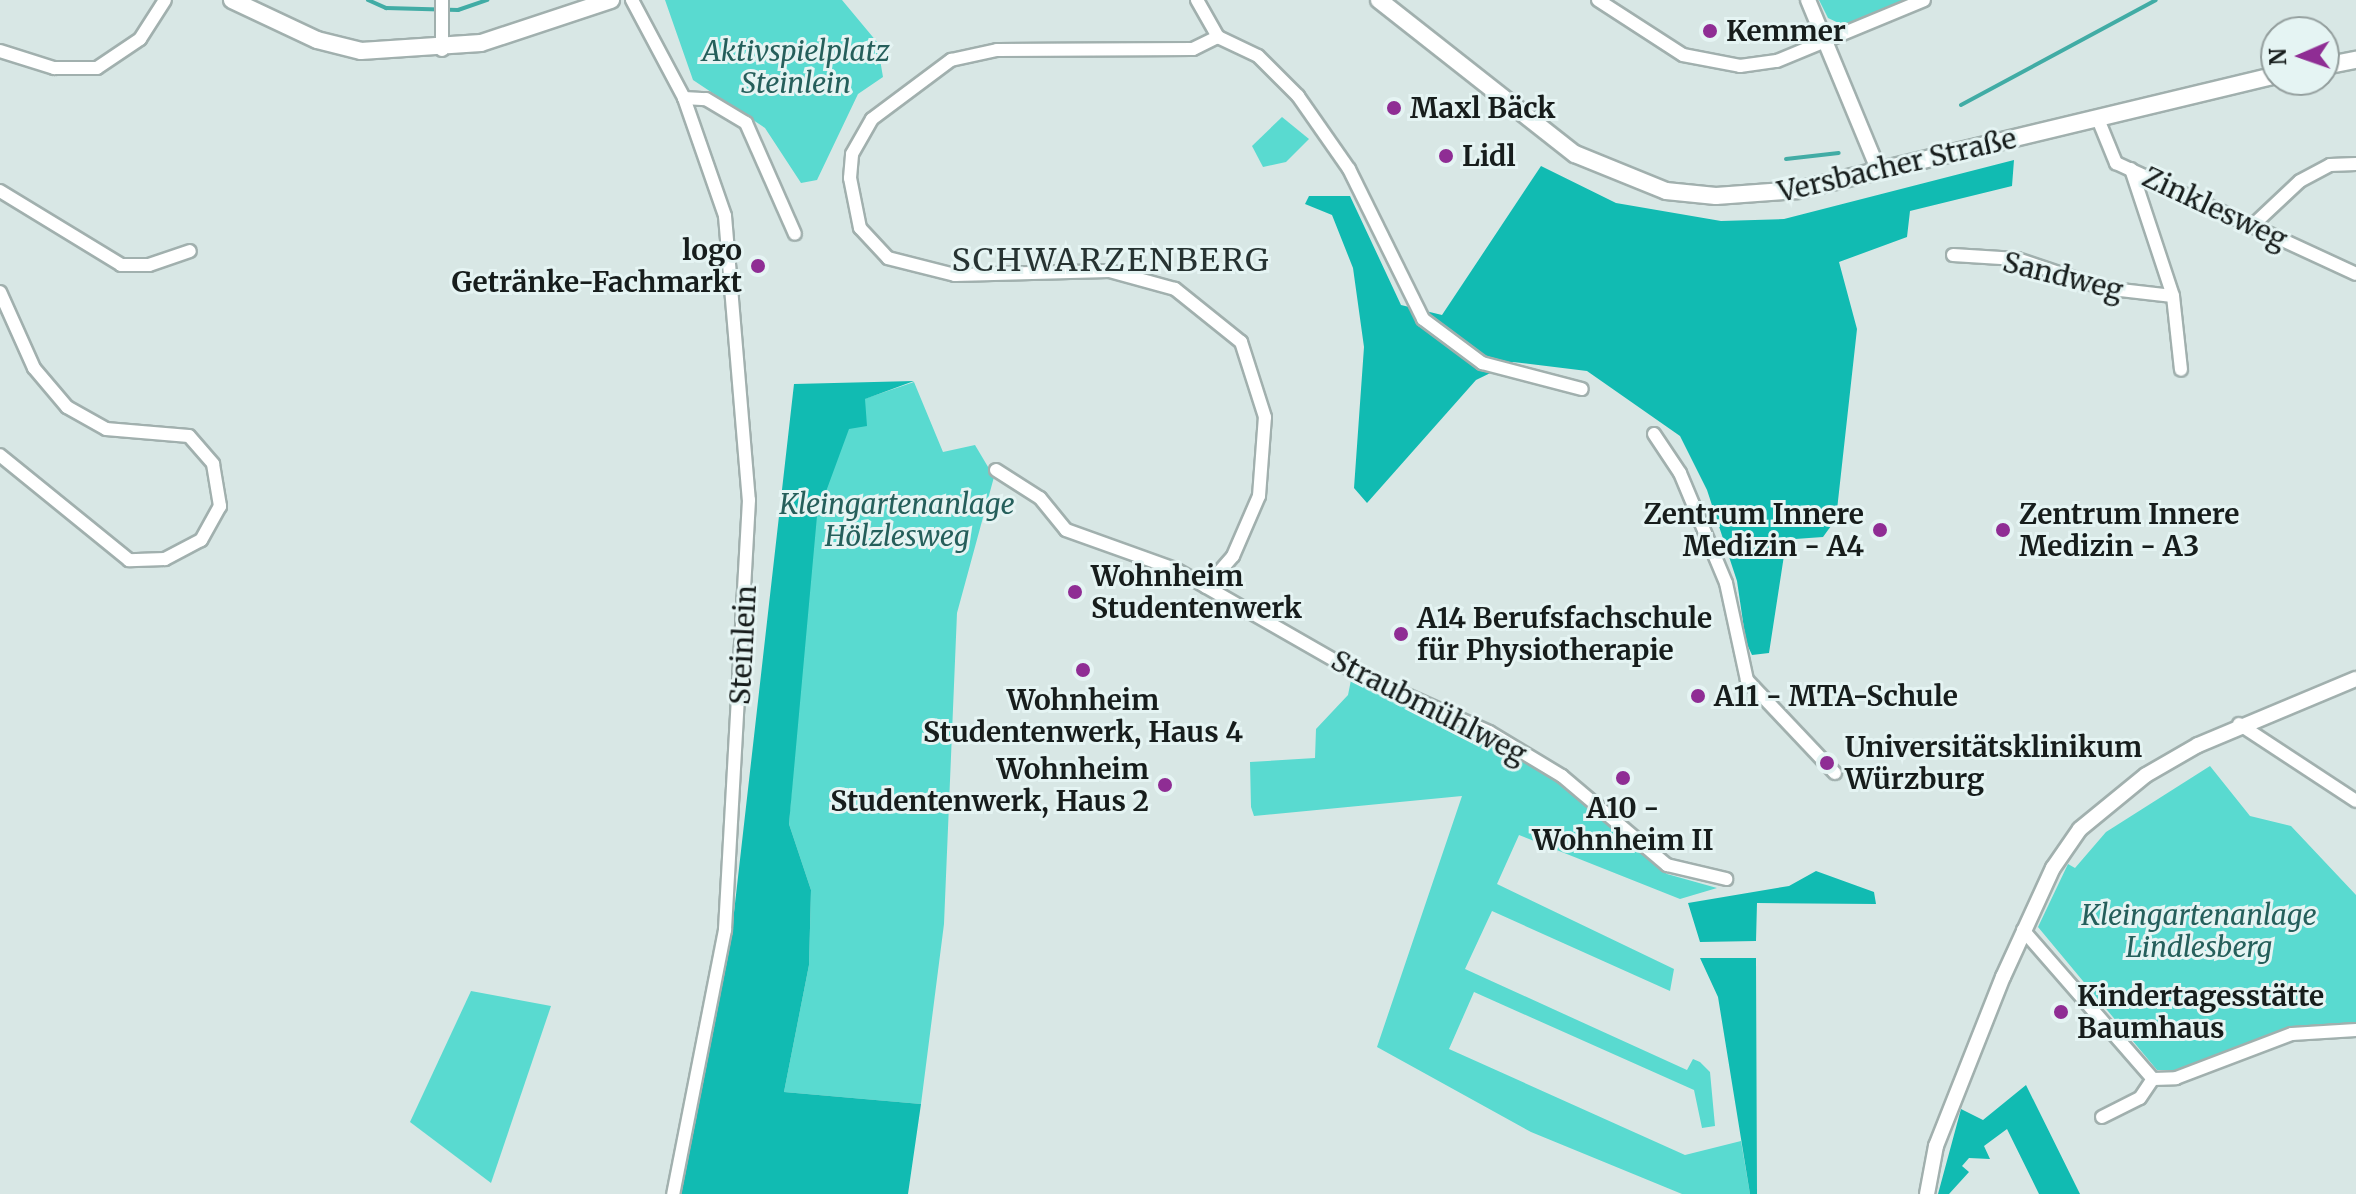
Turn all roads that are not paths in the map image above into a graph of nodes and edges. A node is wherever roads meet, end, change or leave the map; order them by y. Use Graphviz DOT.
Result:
graph roads {
  1 [pos="165,0"];
  2 [pos="232,0"];
  3 [pos="611,0"];
  4 [pos="632,0"];
  5 [pos="1197,0"];
  6 [pos="1379,0"];
  7 [pos="1598,0"];
  8 [pos="1808,0"];
  9 [pos="1924,0"];
  10 [pos="443,3"];
  11 [pos="1218,37"];
  12 [pos="1822,44"];
  13 [pos="442,50"];
  14 [pos="0,51"];
  15 [pos="2260,79"];
  16 [pos="684,98"];
  17 [pos="2098,119"];
  18 [pos="2356,164"];
  19 [pos="2131,169"];
  20 [pos="1879,171"];
  21 [pos="0,191"];
  22 [pos="2251,227"];
  23 [pos="795,234"];
  24 [pos="190,251"];
  25 [pos="1953,255"];
  26 [pos="2356,274"];
  27 [pos="0,292"];
  28 [pos="2173,296"];
  29 [pos="2181,370"];
  30 [pos="1582,389"];
  31 [pos="1654,434"];
  32 [pos="0,455"];
  33 [pos="996,470"];
  34 [pos="1206,587"];
  35 [pos="2356,679"];
  36 [pos="2239,724"];
  37 [pos="1835,773"];
  38 [pos="2356,801"];
  39 [pos="1726,879"];
  40 [pos="2023,930"];
  41 [pos="2356,1030"];
  42 [pos="2153,1079"];
  43 [pos="2102,1117"];
  44 [pos="673,1194"];
  45 [pos="1927,1194"];
  1 -- 14 [label="street"];
  2 -- 13 [label="main road"];
  3 -- 13 [label="main road"];
  4 -- 16 [label="street, Steinlein"];
  5 -- 11 [label="street"];
  6 -- 20 [label="main road, Versbacher Straße"];
  7 -- 12 [label="street"];
  8 -- 12 [label="street"];
  9 -- 12 [label="street"];
  10 -- 13 [label="street"];
  11 -- 30 [label="street"];
  11 -- 34 [label="street"];
  12 -- 20 [label="street"];
  15 -- 17 [label="main road, Versbacher Straße"];
  16 -- 23 [label="street"];
  16 -- 44 [label="street, Steinlein"];
  17 -- 19 [label="street, Zinklesweg"];
  17 -- 20 [label="main road, Versbacher Straße"];
  18 -- 22 [label="street"];
  19 -- 22 [label="street, Zinklesweg"];
  19 -- 28 [label="street"];
  21 -- 24 [label="street"];
  22 -- 26 [label="street, Zinklesweg"];
  25 -- 28 [label="street, Sandweg"];
  27 -- 32 [label="street"];
  28 -- 29 [label="street"];
  31 -- 37 [label="street"];
  33 -- 34 [label="street, Straubmühlweg"];
  34 -- 39 [label="street, Straubmühlweg"];
  35 -- 36 [label="street"];
  36 -- 38 [label="street"];
  36 -- 40 [label="street"];
  40 -- 42 [label="street"];
  40 -- 45 [label="street"];
  41 -- 42 [label="street"];
  42 -- 43 [label="street"];
}
